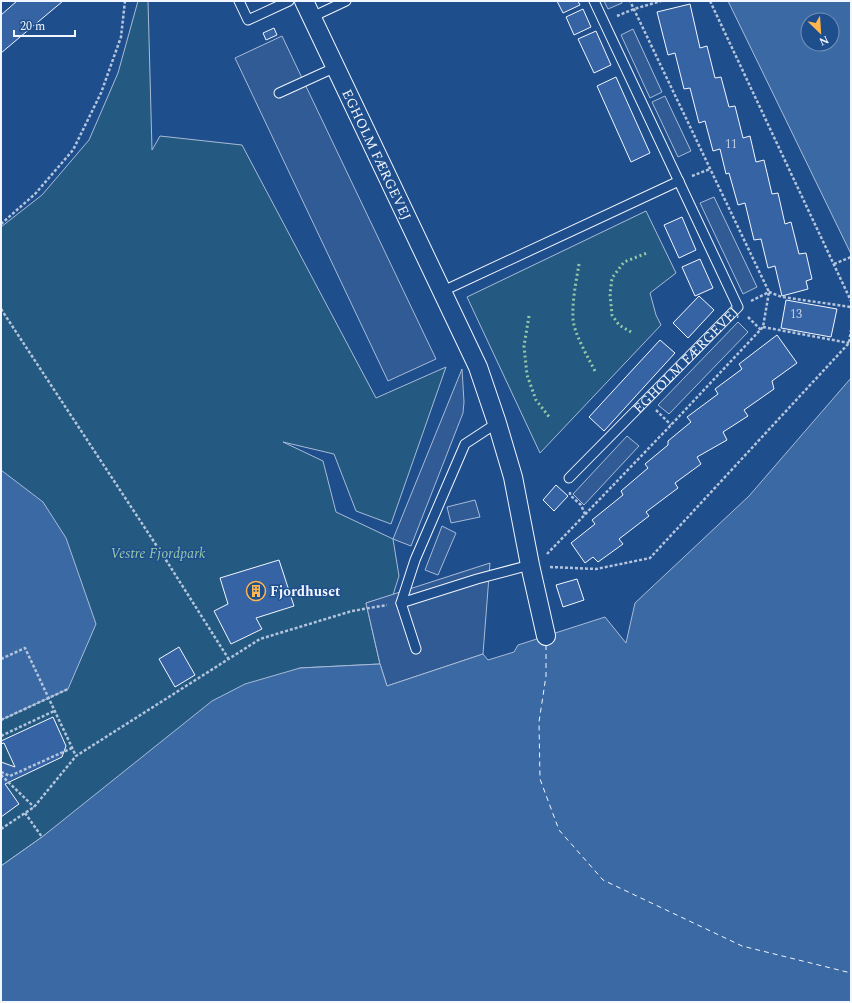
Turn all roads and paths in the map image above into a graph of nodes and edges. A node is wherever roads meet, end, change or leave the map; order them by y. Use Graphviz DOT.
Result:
graph roads {
  1 [pos="125,1"];
  2 [pos="239,1"];
  3 [pos="289,1"];
  4 [pos="304,1"];
  5 [pos="346,1"];
  6 [pos="594,1"];
  7 [pos="630,1"];
  8 [pos="661,1"];
  9 [pos="710,1"];
  10 [pos="634,9"];
  11 [pos="312,17"];
  12 [pos="604,22"];
  13 [pos="336,67"];
  14 [pos="279,93"];
  15 [pos="710,169"];
  16 [pos="679,181"];
  17 [pos="1,224"];
  18 [pos="851,257"];
  19 [pos="834,264"];
  20 [pos="443,291"];
  21 [pos="769,292"];
  22 [pos="851,301"];
  23 [pos="738,307"];
  24 [pos="851,307"];
  25 [pos="1,309"];
  26 [pos="764,327"];
  27 [pos="851,330"];
  28 [pos="849,343"];
  29 [pos="645,400"];
  30 [pos="497,423"];
  31 [pos="671,425"];
  32 [pos="569,478"];
  33 [pos="585,514"];
  34 [pos="533,566"];
  35 [pos="401,602"];
  36 [pos="546,636"];
  37 [pos="416,649"];
  38 [pos="228,658"];
  39 [pos="1,659"];
  40 [pos="68,690"];
  41 [pos="48,698"];
  42 [pos="54,711"];
  43 [pos="1,720"];
  44 [pos="1,736"];
  45 [pos="72,748"];
  46 [pos="76,756"];
  47 [pos="1,773"];
  48 [pos="34,807"];
  49 [pos="25,813"];
  50 [pos="1,829"];
  51 [pos="42,837"];
  1 -- 17 [label="path"];
  2 -- 3 [label="lane"];
  4 -- 11 [label="street, EGHOLM FÆRGEVEJ"];
  5 -- 11 [label="lane"];
  6 -- 12 [label="lane, EGHOLM FÆRGEVEJ"];
  7 -- 10 [label="path"];
  8 -- 10 [label="path"];
  9 -- 19 [label="path"];
  10 -- 12 [label="path"];
  10 -- 15 [label="path"];
  11 -- 13 [label="street, EGHOLM FÆRGEVEJ"];
  12 -- 16 [label="lane, EGHOLM FÆRGEVEJ"];
  13 -- 14 [label="lane"];
  13 -- 20 [label="street, EGHOLM FÆRGEVEJ"];
  15 -- 16 [label="path"];
  15 -- 21 [label="path"];
  16 -- 20 [label="lane"];
  16 -- 23 [label="lane, EGHOLM FÆRGEVEJ"];
  18 -- 19 [label="path"];
  19 -- 22 [label="path"];
  20 -- 30 [label="street, EGHOLM FÆRGEVEJ"];
  21 -- 23 [label="path"];
  21 -- 24 [label="path"];
  21 -- 26 [label="path"];
  23 -- 29 [label="lane, EGHOLM FÆRGEVEJ"];
  25 -- 38 [label="path"];
  26 -- 28 [label="path"];
  26 -- 31 [label="path"];
  27 -- 28 [label="path"];
  28 -- 34 [label="path"];
  29 -- 31 [label="path"];
  29 -- 32 [label="lane, EGHOLM FÆRGEVEJ"];
  30 -- 34 [label="street, EGHOLM FÆRGEVEJ"];
  30 -- 35 [label="lane"];
  31 -- 33 [label="path"];
  32 -- 33 [label="path"];
  33 -- 34 [label="path"];
  34 -- 35 [label="lane"];
  34 -- 36 [label="street, EGHOLM FÆRGEVEJ"];
  35 -- 37 [label="lane"];
  35 -- 38 [label="path"];
  38 -- 46 [label="path"];
  39 -- 41 [label="path"];
  40 -- 41 [label="path"];
  41 -- 42 [label="path"];
  41 -- 43 [label="path"];
  42 -- 44 [label="path"];
  42 -- 45 [label="path"];
  45 -- 46 [label="path"];
  45 -- 47 [label="path"];
  46 -- 48 [label="path"];
  47 -- 48 [label="path"];
  48 -- 49 [label="path"];
  49 -- 50 [label="path"];
  49 -- 51 [label="path"];
}
